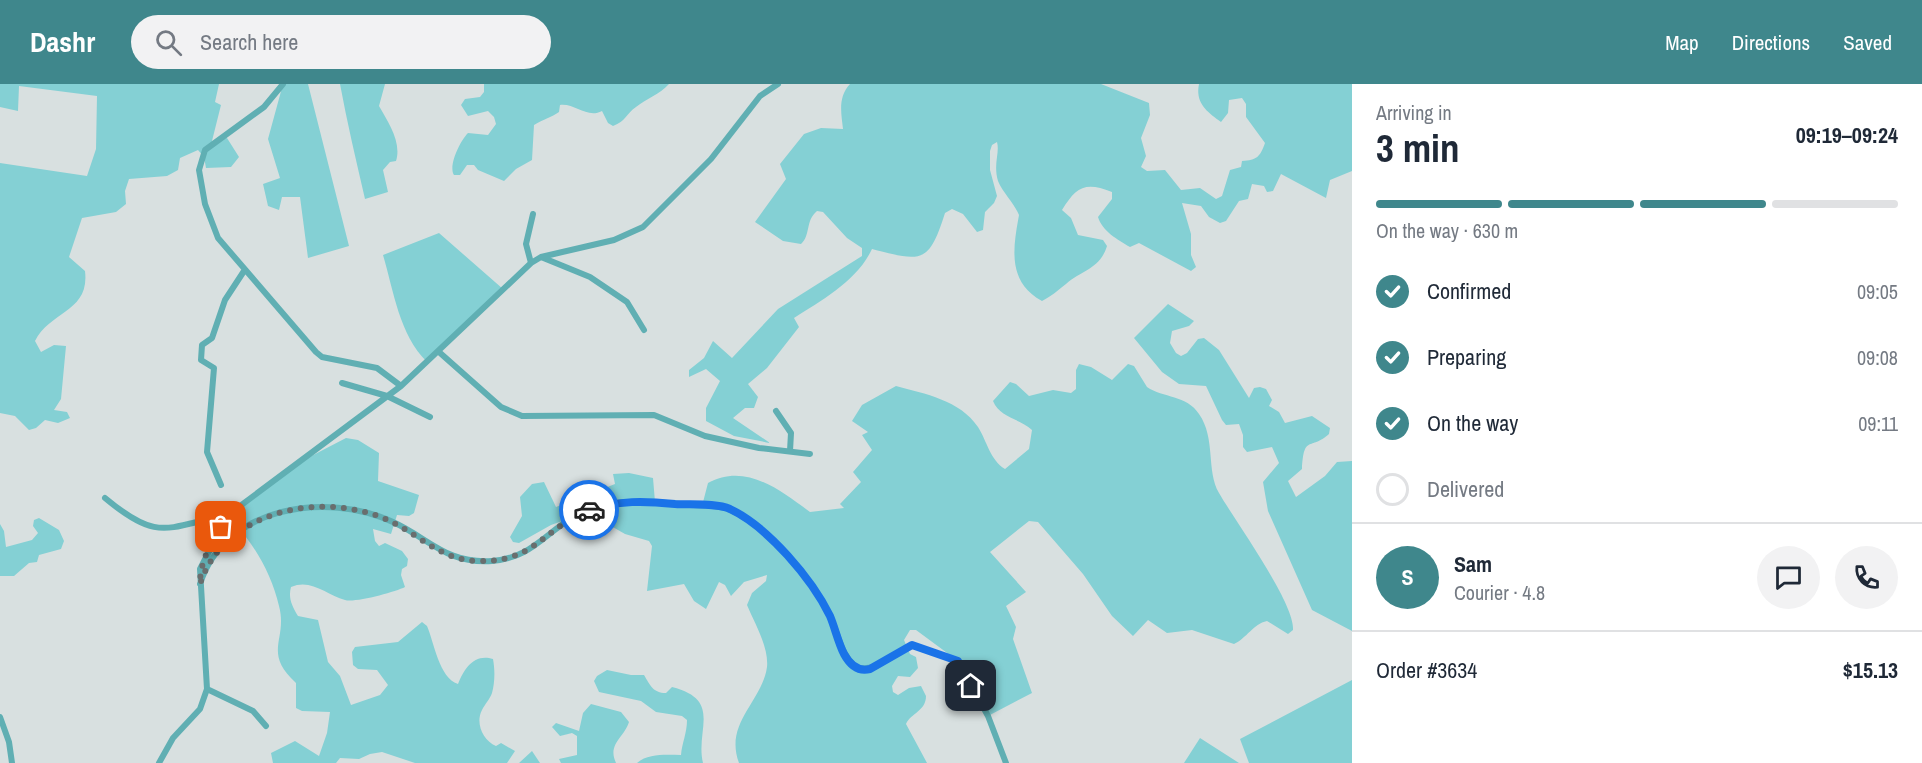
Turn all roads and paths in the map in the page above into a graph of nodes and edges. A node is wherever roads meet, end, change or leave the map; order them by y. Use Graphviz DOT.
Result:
graph roads {
  1 [pos="283,84"];
  2 [pos="777,84"];
  3 [pos="533,214"];
  4 [pos="541,257"];
  5 [pos="531,263"];
  6 [pos="244,271"];
  7 [pos="644,330"];
  8 [pos="440,351"];
  9 [pos="342,383"];
  10 [pos="401,386"];
  11 [pos="387,396"];
  12 [pos="776,411"];
  13 [pos="430,417"];
  14 [pos="790,451"];
  15 [pos="810,454"];
  16 [pos="221,485"];
  17 [pos="105,498"];
  18 [pos="228,515"];
  19 [pos="200,584"];
  20 [pos="207,689"];
  21 [pos="0,717"];
  22 [pos="266,726"];
  23 [pos="12,763"];
  24 [pos="159,763"];
  25 [pos="1006,763"];
  1 -- 6 [label="street"];
  2 -- 4 [label="street"];
  3 -- 5 [label="street"];
  4 -- 5 [label="street"];
  4 -- 7 [label="street"];
  5 -- 8 [label="street"];
  6 -- 10 [label="street"];
  6 -- 16 [label="street"];
  8 -- 10 [label="street"];
  8 -- 14 [label="street"];
  9 -- 11 [label="street"];
  10 -- 11 [label="street"];
  11 -- 13 [label="street"];
  11 -- 18 [label="street"];
  12 -- 14 [label="street"];
  14 -- 15 [label="street"];
  17 -- 18 [label="street"];
  18 -- 19 [label="street"];
  19 -- 20 [label="street"];
  19 -- 25 [label="street"];
  20 -- 22 [label="street"];
  20 -- 24 [label="street"];
  21 -- 23 [label="street"];
}
